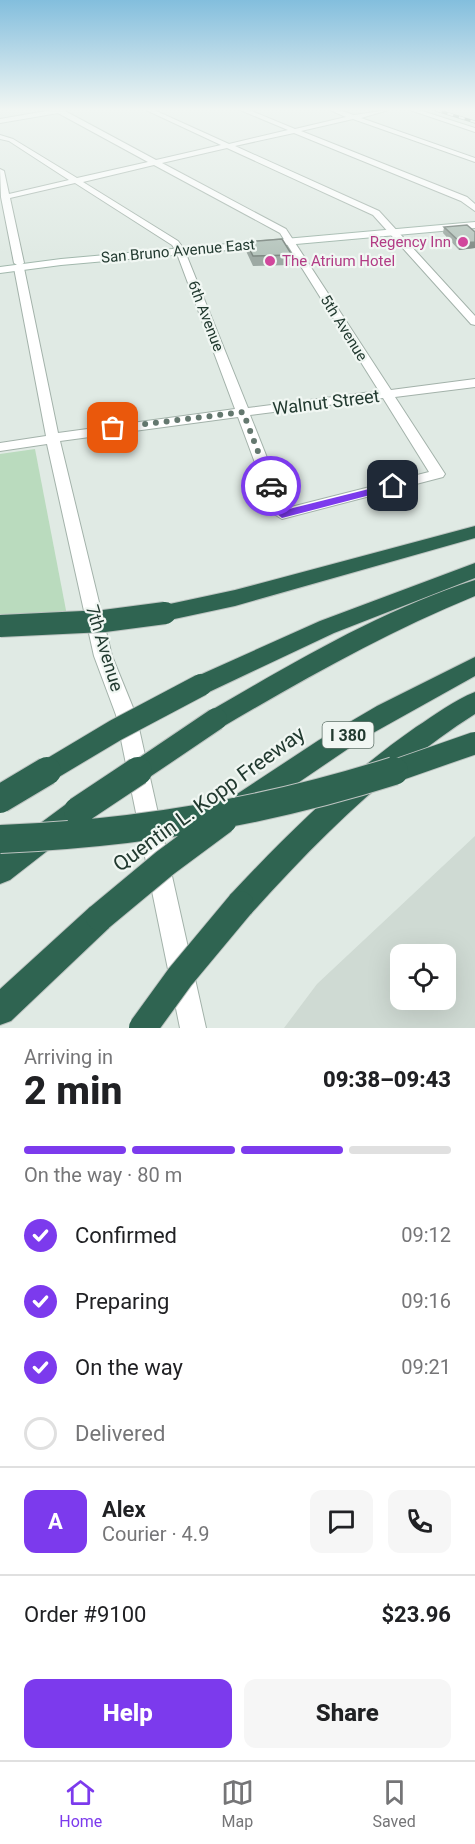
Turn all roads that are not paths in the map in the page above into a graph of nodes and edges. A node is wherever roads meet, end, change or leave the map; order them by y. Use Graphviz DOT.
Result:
graph roads {
  1 [pos="39,158"];
  2 [pos="149,158"];
  3 [pos="174,158"];
  4 [pos="254,158"];
  5 [pos="361,158"];
  6 [pos="156,162"];
  7 [pos="0,171"];
  8 [pos="76,181"];
  9 [pos="5,197"];
  10 [pos="475,208"];
  11 [pos="475,225"];
  12 [pos="393,232"];
  13 [pos="290,242"];
  14 [pos="181,251"];
  15 [pos="0,265"];
  16 [pos="20,269"];
  17 [pos="0,270"];
  18 [pos="475,322"];
  19 [pos="475,383"];
  20 [pos="386,394"];
  21 [pos="243,412"];
  22 [pos="53,439"];
  23 [pos="0,447"];
  24 [pos="282,514"];
  25 [pos="475,532"];
  26 [pos="475,570"];
  27 [pos="475,588"];
  28 [pos="0,626"];
  29 [pos="475,666"];
  30 [pos="475,702"];
  31 [pos="475,743"];
  32 [pos="0,799"];
  33 [pos="0,839"];
  34 [pos="0,870"];
  35 [pos="0,1010"];
  36 [pos="143,1028"];
  37 [pos="193,1028"];
  1 -- 8 [label="street, 6th Avenue"];
  2 -- 6 [label="street, 5th Avenue"];
  3 -- 6 [label="street"];
  4 -- 12 [label="street"];
  5 -- 10 [label="street"];
  6 -- 8 [label="street"];
  6 -- 13 [label="street, 5th Avenue"];
  7 -- 9 [label="street, 7th Avenue"];
  8 -- 9 [label="street"];
  8 -- 14 [label="street, 6th Avenue"];
  9 -- 16 [label="street, 7th Avenue"];
  11 -- 12 [label="main road, San Bruno Avenue East"];
  12 -- 13 [label="main road, San Bruno Avenue East"];
  12 -- 18 [label="street"];
  13 -- 14 [label="main road, San Bruno Avenue East"];
  13 -- 20 [label="street, 5th Avenue"];
  14 -- 16 [label="main road, San Bruno Avenue East"];
  14 -- 21 [label="street, 6th Avenue"];
  15 -- 16 [label="main road, San Bruno Avenue East"];
  16 -- 17 [label="main road, San Bruno Avenue East"];
  16 -- 22 [label="street, 7th Avenue"];
  19 -- 20 [label="street, Walnut Street"];
  20 -- 21 [label="street, Walnut Street"];
  20 -- 24 [label="street, 5th Avenue"];
  21 -- 22 [label="street, Walnut Street"];
  21 -- 24 [label="street, 6th Avenue"];
  22 -- 23 [label="street, Walnut Street"];
  22 -- 37 [label="street, 7th Avenue"];
  25 -- 28 [label="highway, bridge"];
  26 -- 32 [label="highway, bridge"];
  27 -- 34 [label="highway, bridge"];
  29 -- 35 [label="highway, Quentin L. Kopp Freeway / I 380, bridge"];
  30 -- 36 [label="highway, bridge"];
  31 -- 33 [label="highway, bridge"];
}
